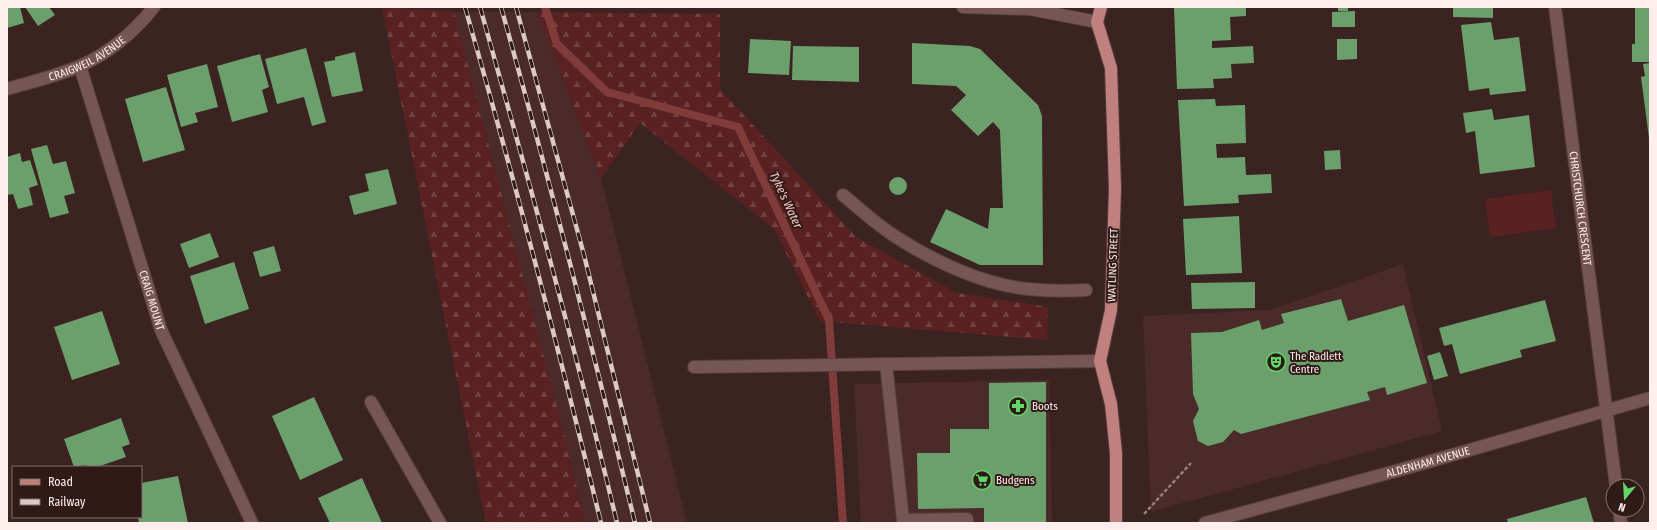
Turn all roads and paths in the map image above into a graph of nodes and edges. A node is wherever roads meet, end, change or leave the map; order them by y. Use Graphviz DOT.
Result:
graph roads {
  1 [pos="154,7"];
  2 [pos="963,7"];
  3 [pos="1101,7"];
  4 [pos="1555,7"];
  5 [pos="1097,22"];
  6 [pos="80,66"];
  7 [pos="7,89"];
  8 [pos="842,195"];
  9 [pos="1086,290"];
  10 [pos="1100,361"];
  11 [pos="886,364"];
  12 [pos="694,367"];
  13 [pos="1650,398"];
  14 [pos="371,402"];
  15 [pos="1605,410"];
  16 [pos="1191,463"];
  17 [pos="1615,478"];
  18 [pos="1144,514"];
  19 [pos="252,523"];
  20 [pos="440,523"];
  21 [pos="967,523"];
  22 [pos="1116,523"];
  23 [pos="1205,523"];
  1 -- 6 [label="street, CRAIGWEIL AVENUE"];
  2 -- 5 [label="street"];
  3 -- 5 [label="main road"];
  4 -- 15 [label="street, CHRISTCHURCH CRESCENT"];
  5 -- 10 [label="main road, WATLING STREET"];
  6 -- 7 [label="street, CRAIGWEIL AVENUE"];
  6 -- 19 [label="street, CRAIG MOUNT"];
  8 -- 9 [label="street"];
  10 -- 11 [label="street"];
  10 -- 22 [label="main road, WATLING STREET"];
  11 -- 12 [label="street"];
  11 -- 21 [label="street"];
  13 -- 15 [label="street, ALDENHAM AVENUE"];
  14 -- 20 [label="street"];
  15 -- 17 [label="street, CHRISTCHURCH CRESCENT"];
  15 -- 23 [label="street, ALDENHAM AVENUE"];
  16 -- 18 [label="path"];
}
